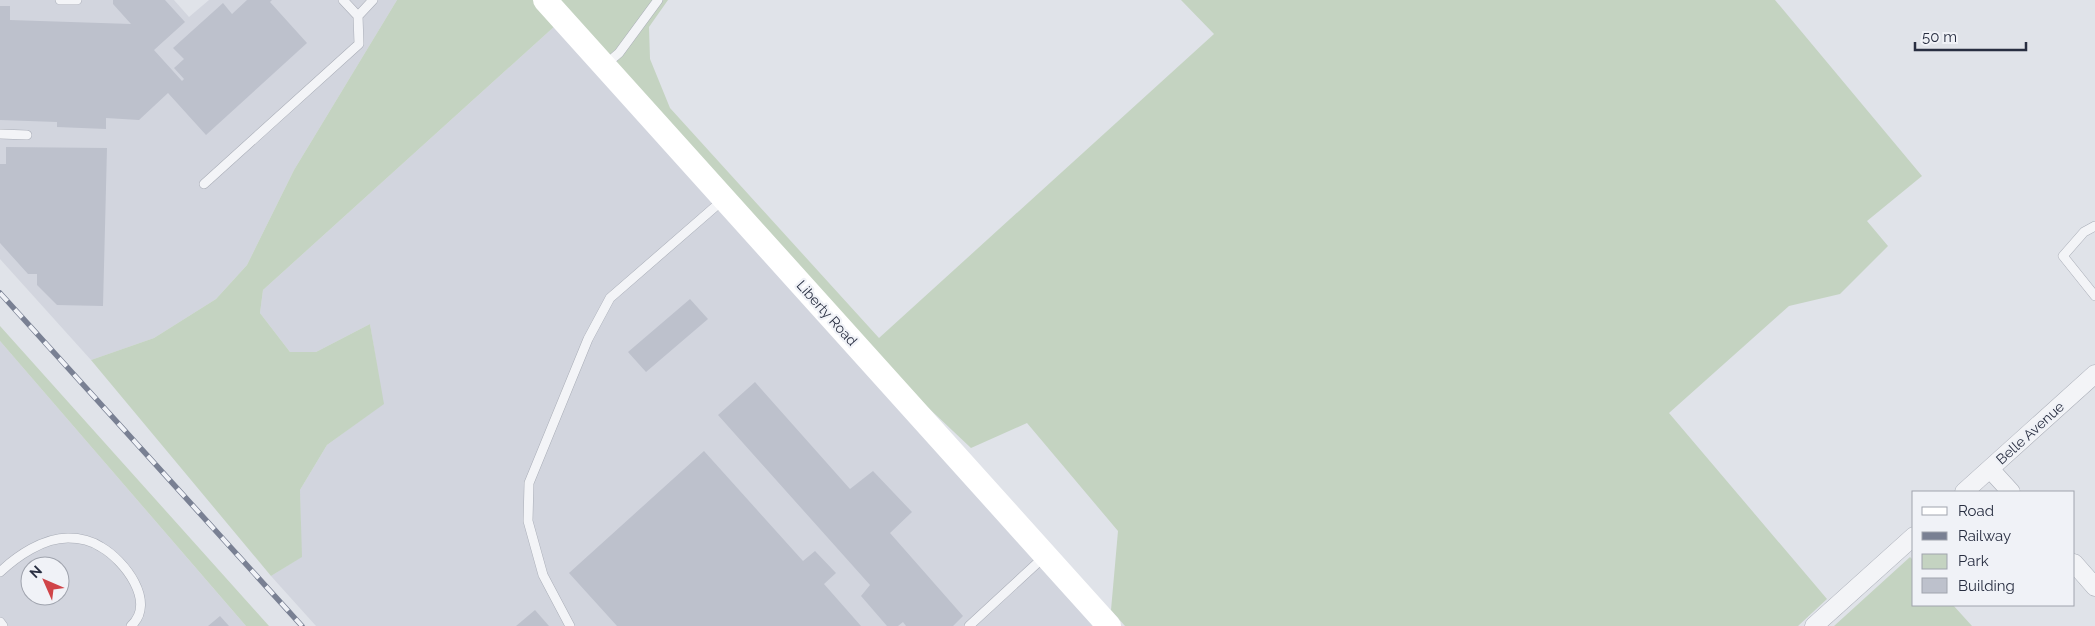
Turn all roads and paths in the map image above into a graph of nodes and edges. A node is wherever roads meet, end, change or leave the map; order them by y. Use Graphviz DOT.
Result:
graph roads {
  1 [pos="60,0"];
  2 [pos="77,0"];
  3 [pos="343,0"];
  4 [pos="373,0"];
  5 [pos="545,0"];
  6 [pos="658,0"];
  7 [pos="358,16"];
  8 [pos="604,66"];
  9 [pos="0,134"];
  10 [pos="27,135"];
  11 [pos="204,184"];
  12 [pos="724,199"];
  13 [pos="2095,226"];
  14 [pos="2095,296"];
  15 [pos="2095,374"];
  16 [pos="1990,469"];
  17 [pos="1965,491"];
  18 [pos="2009,491"];
  19 [pos="1912,538"];
  20 [pos="1046,555"];
  21 [pos="2075,564"];
  22 [pos="0,572"];
  23 [pos="2095,587"];
  24 [pos="0,622"];
  25 [pos="3,626"];
  26 [pos="131,626"];
  27 [pos="570,626"];
  28 [pos="968,626"];
  29 [pos="1109,626"];
  30 [pos="1814,626"];
  1 -- 2 [label="lane"];
  3 -- 7 [label="lane"];
  4 -- 7 [label="lane"];
  5 -- 8 [label="street, Liberty Road"];
  6 -- 8 [label="lane"];
  7 -- 11 [label="lane"];
  8 -- 12 [label="street, Liberty Road"];
  9 -- 10 [label="lane"];
  12 -- 20 [label="street, Liberty Road"];
  12 -- 27 [label="lane"];
  13 -- 14 [label="lane"];
  15 -- 16 [label="street, Belle Avenue"];
  16 -- 17 [label="street, Belle Avenue"];
  16 -- 18 [label="street"];
  19 -- 30 [label="street"];
  20 -- 28 [label="lane"];
  20 -- 29 [label="street, Liberty Road"];
  21 -- 23 [label="street"];
  22 -- 26 [label="lane"];
  24 -- 25 [label="lane"];
}
